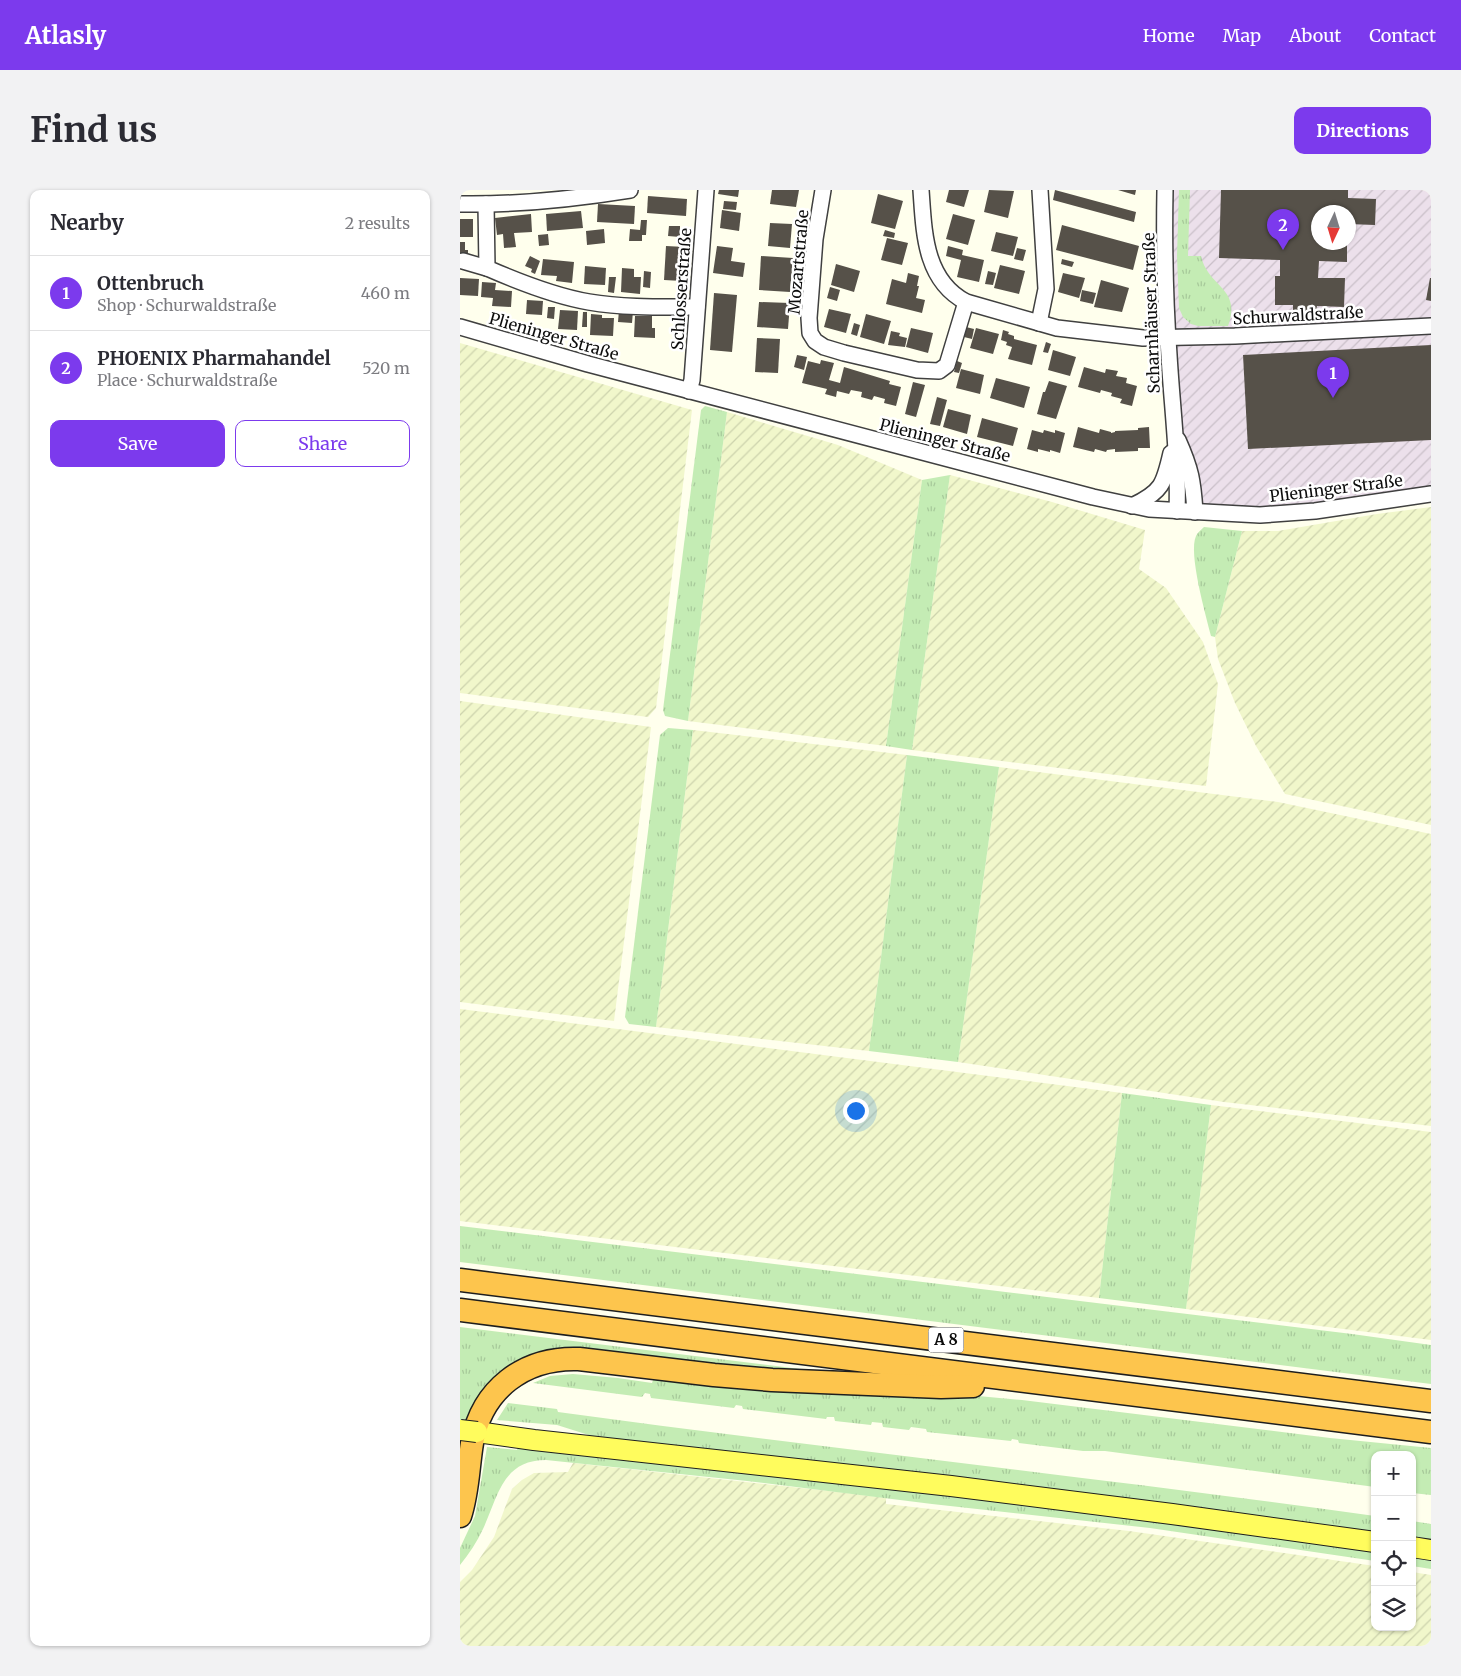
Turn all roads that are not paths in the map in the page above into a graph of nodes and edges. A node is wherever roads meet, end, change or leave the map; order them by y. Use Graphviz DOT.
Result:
graph roads {
  1 [pos="630,190"];
  2 [pos="706,190"];
  3 [pos="823,190"];
  4 [pos="921,190"];
  5 [pos="1040,190"];
  6 [pos="1165,190"];
  7 [pos="460,204"];
  8 [pos="486,204"];
  9 [pos="464,261"];
  10 [pos="487,268"];
  11 [pos="966,302"];
  12 [pos="697,307"];
  13 [pos="1039,323"];
  14 [pos="1431,326"];
  15 [pos="460,327"];
  16 [pos="1167,338"];
  17 [pos="689,391"];
  18 [pos="1175,434"];
  19 [pos="1431,494"];
  20 [pos="1132,506"];
  21 [pos="1177,511"];
  22 [pos="1195,512"];
  23 [pos="460,1280"];
  24 [pos="460,1310"];
  25 [pos="1054,1385"];
  26 [pos="1431,1401"];
  27 [pos="460,1430"];
  28 [pos="1431,1432"];
  29 [pos="460,1516"];
  30 [pos="1371,1541"];
  31 [pos="1416,1548"];
  32 [pos="1431,1550"];
  1 -- 8 [label="street"];
  2 -- 12 [label="street, Schlosserstraße"];
  3 -- 11 [label="street, Mozartstraße"];
  4 -- 11 [label="street, Schurwaldstraße"];
  5 -- 13 [label="street"];
  6 -- 16 [label="street, Scharnhäuser Straße"];
  7 -- 8 [label="street"];
  8 -- 10 [label="street"];
  9 -- 10 [label="street"];
  10 -- 12 [label="street"];
  11 -- 13 [label="street, Schurwaldstraße"];
  12 -- 17 [label="street, Schlosserstraße"];
  13 -- 16 [label="street, Schurwaldstraße"];
  14 -- 16 [label="street, Schurwaldstraße"];
  15 -- 17 [label="street, Plieninger Straße"];
  16 -- 18 [label="street, Scharnhäuser Straße"];
  17 -- 20 [label="street, Plieninger Straße"];
  18 -- 20 [label="street, Scharnhäuser Straße"];
  18 -- 21 [label="street, Scharnhäuser Straße"];
  18 -- 22 [label="street, Scharnhäuser Straße"];
  19 -- 22 [label="street, Plieninger Straße"];
  20 -- 21 [label="street, Plieninger Straße"];
  21 -- 22 [label="street, Plieninger Straße"];
  23 -- 26 [label="highway, A 8"];
  24 -- 25 [label="highway, A 8"];
  25 -- 28 [label="highway, A 8"];
  25 -- 29 [label="highway"];
  27 -- 30 [label="main road, bridge"];
  31 -- 32 [label="main road"];
}
